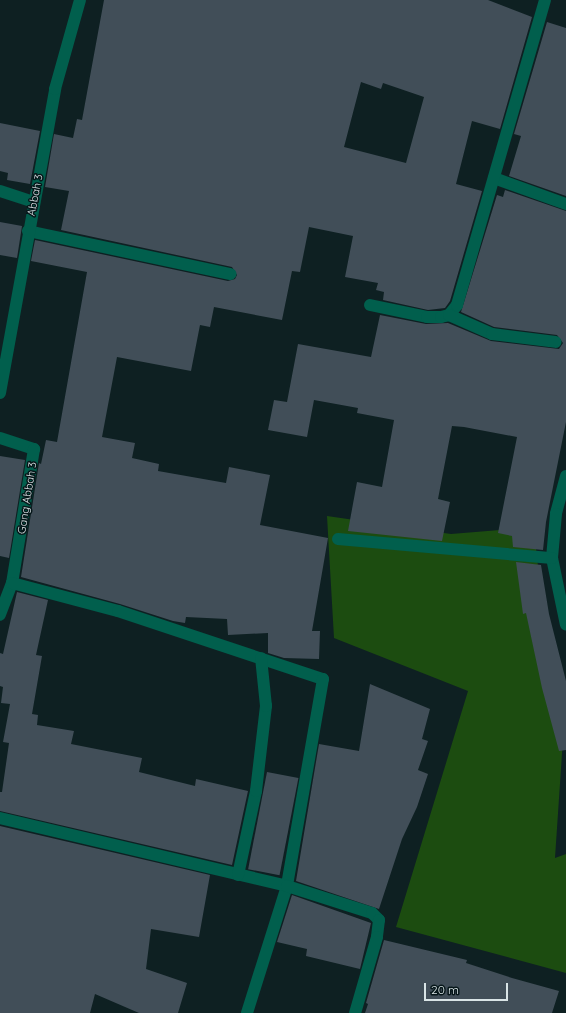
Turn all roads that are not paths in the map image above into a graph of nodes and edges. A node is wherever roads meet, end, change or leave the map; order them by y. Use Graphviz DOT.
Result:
graph roads {
  1 [pos="80,0"];
  2 [pos="545,0"];
  3 [pos="494,178"];
  4 [pos="0,191"];
  5 [pos="34,202"];
  6 [pos="566,204"];
  7 [pos="28,231"];
  8 [pos="230,274"];
  9 [pos="370,304"];
  10 [pos="449,315"];
  11 [pos="556,342"];
  12 [pos="0,393"];
  13 [pos="0,438"];
  14 [pos="566,476"];
  15 [pos="338,539"];
  16 [pos="552,558"];
  17 [pos="12,583"];
  18 [pos="0,615"];
  19 [pos="566,626"];
  20 [pos="261,658"];
  21 [pos="0,818"];
  22 [pos="238,875"];
  23 [pos="287,886"];
  24 [pos="247,1013"];
  25 [pos="355,1013"];
  1 -- 5 [label="street, Abbah 3"];
  2 -- 3 [label="street"];
  3 -- 6 [label="street"];
  3 -- 10 [label="street"];
  4 -- 5 [label="street"];
  5 -- 7 [label="street, Abbah 3"];
  7 -- 8 [label="street"];
  7 -- 12 [label="street, Abbah 3"];
  9 -- 10 [label="street"];
  10 -- 11 [label="street"];
  13 -- 17 [label="street, Gang Abbah 3"];
  14 -- 16 [label="street"];
  15 -- 16 [label="street"];
  16 -- 19 [label="street"];
  17 -- 18 [label="street"];
  17 -- 20 [label="street"];
  20 -- 22 [label="street"];
  20 -- 23 [label="street"];
  21 -- 22 [label="street"];
  22 -- 23 [label="street"];
  23 -- 24 [label="street"];
  23 -- 25 [label="street"];
}
